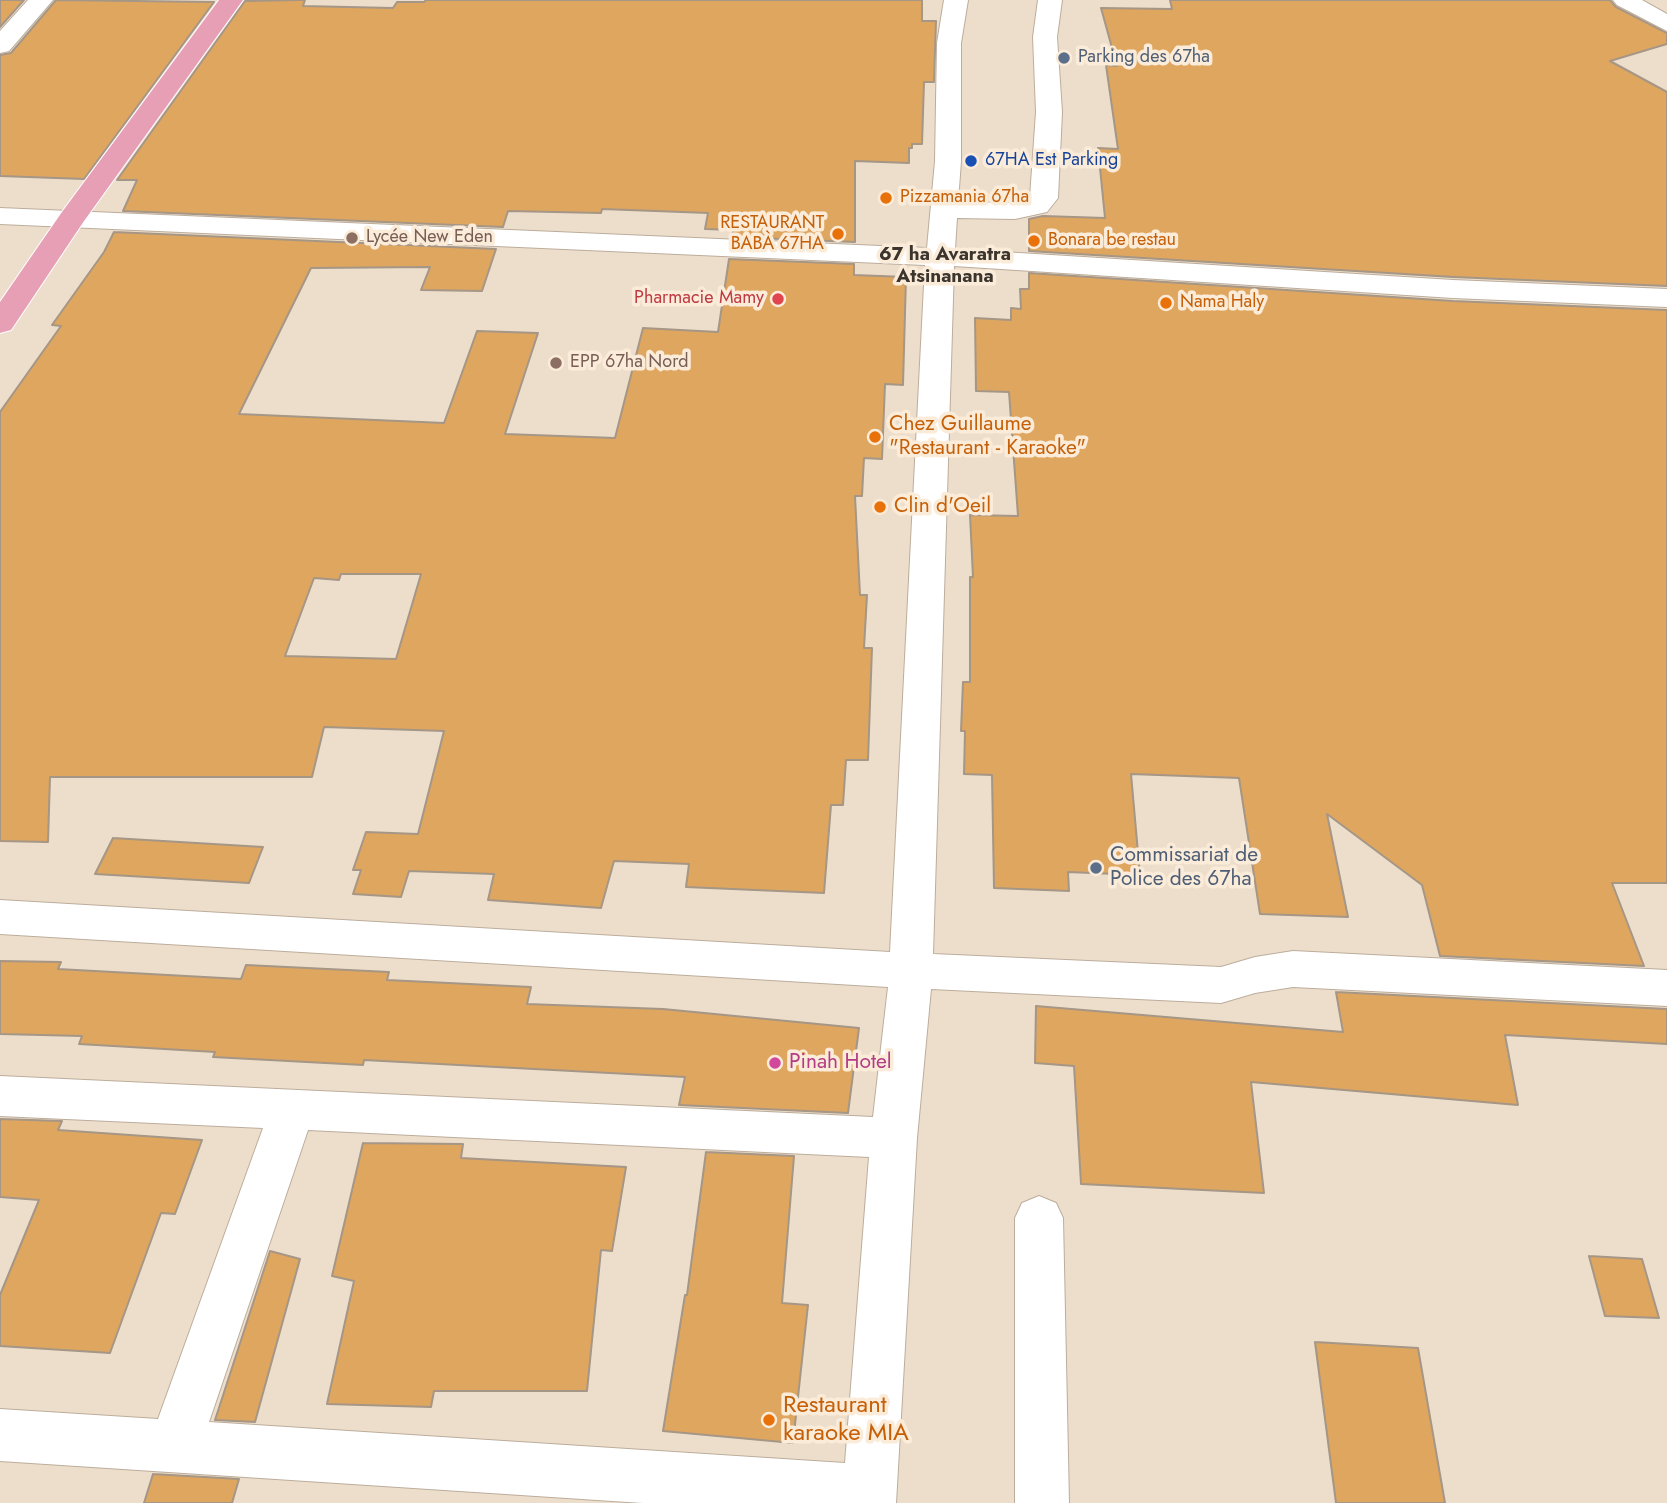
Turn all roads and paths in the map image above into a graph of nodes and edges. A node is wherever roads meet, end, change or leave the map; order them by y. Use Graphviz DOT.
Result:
graph roads {
  1 [pos="41,0"];
  2 [pos="231,0"];
  3 [pos="956,0"];
  4 [pos="1050,0"];
  5 [pos="1625,0"];
  6 [pos="1667,24"];
  7 [pos="0,46"];
  8 [pos="944,210"];
  9 [pos="0,216"];
  10 [pos="72,218"];
  11 [pos="940,257"];
  12 [pos="1667,298"];
  13 [pos="0,324"];
  14 [pos="0,917"];
  15 [pos="911,971"];
  16 [pos="1667,988"];
  17 [pos="0,1096"];
  18 [pos="292,1111"];
  19 [pos="894,1138"];
  20 [pos="1039,1218"];
  21 [pos="0,1435"];
  22 [pos="174,1448"];
  23 [pos="870,1497"];
  24 [pos="1042,1503"];
  1 -- 7 [label="street"];
  2 -- 10 [label="main road"];
  3 -- 8 [label="street"];
  4 -- 8 [label="street"];
  5 -- 6 [label="street"];
  8 -- 11 [label="street"];
  9 -- 10 [label="street"];
  10 -- 11 [label="street"];
  10 -- 13 [label="main road"];
  11 -- 12 [label="street"];
  11 -- 15 [label="street"];
  14 -- 15 [label="street"];
  15 -- 16 [label="street"];
  15 -- 19 [label="street"];
  17 -- 18 [label="street"];
  18 -- 19 [label="street"];
  18 -- 22 [label="street"];
  19 -- 23 [label="street"];
  20 -- 24 [label="street"];
  21 -- 22 [label="street"];
  22 -- 23 [label="street"];
}
